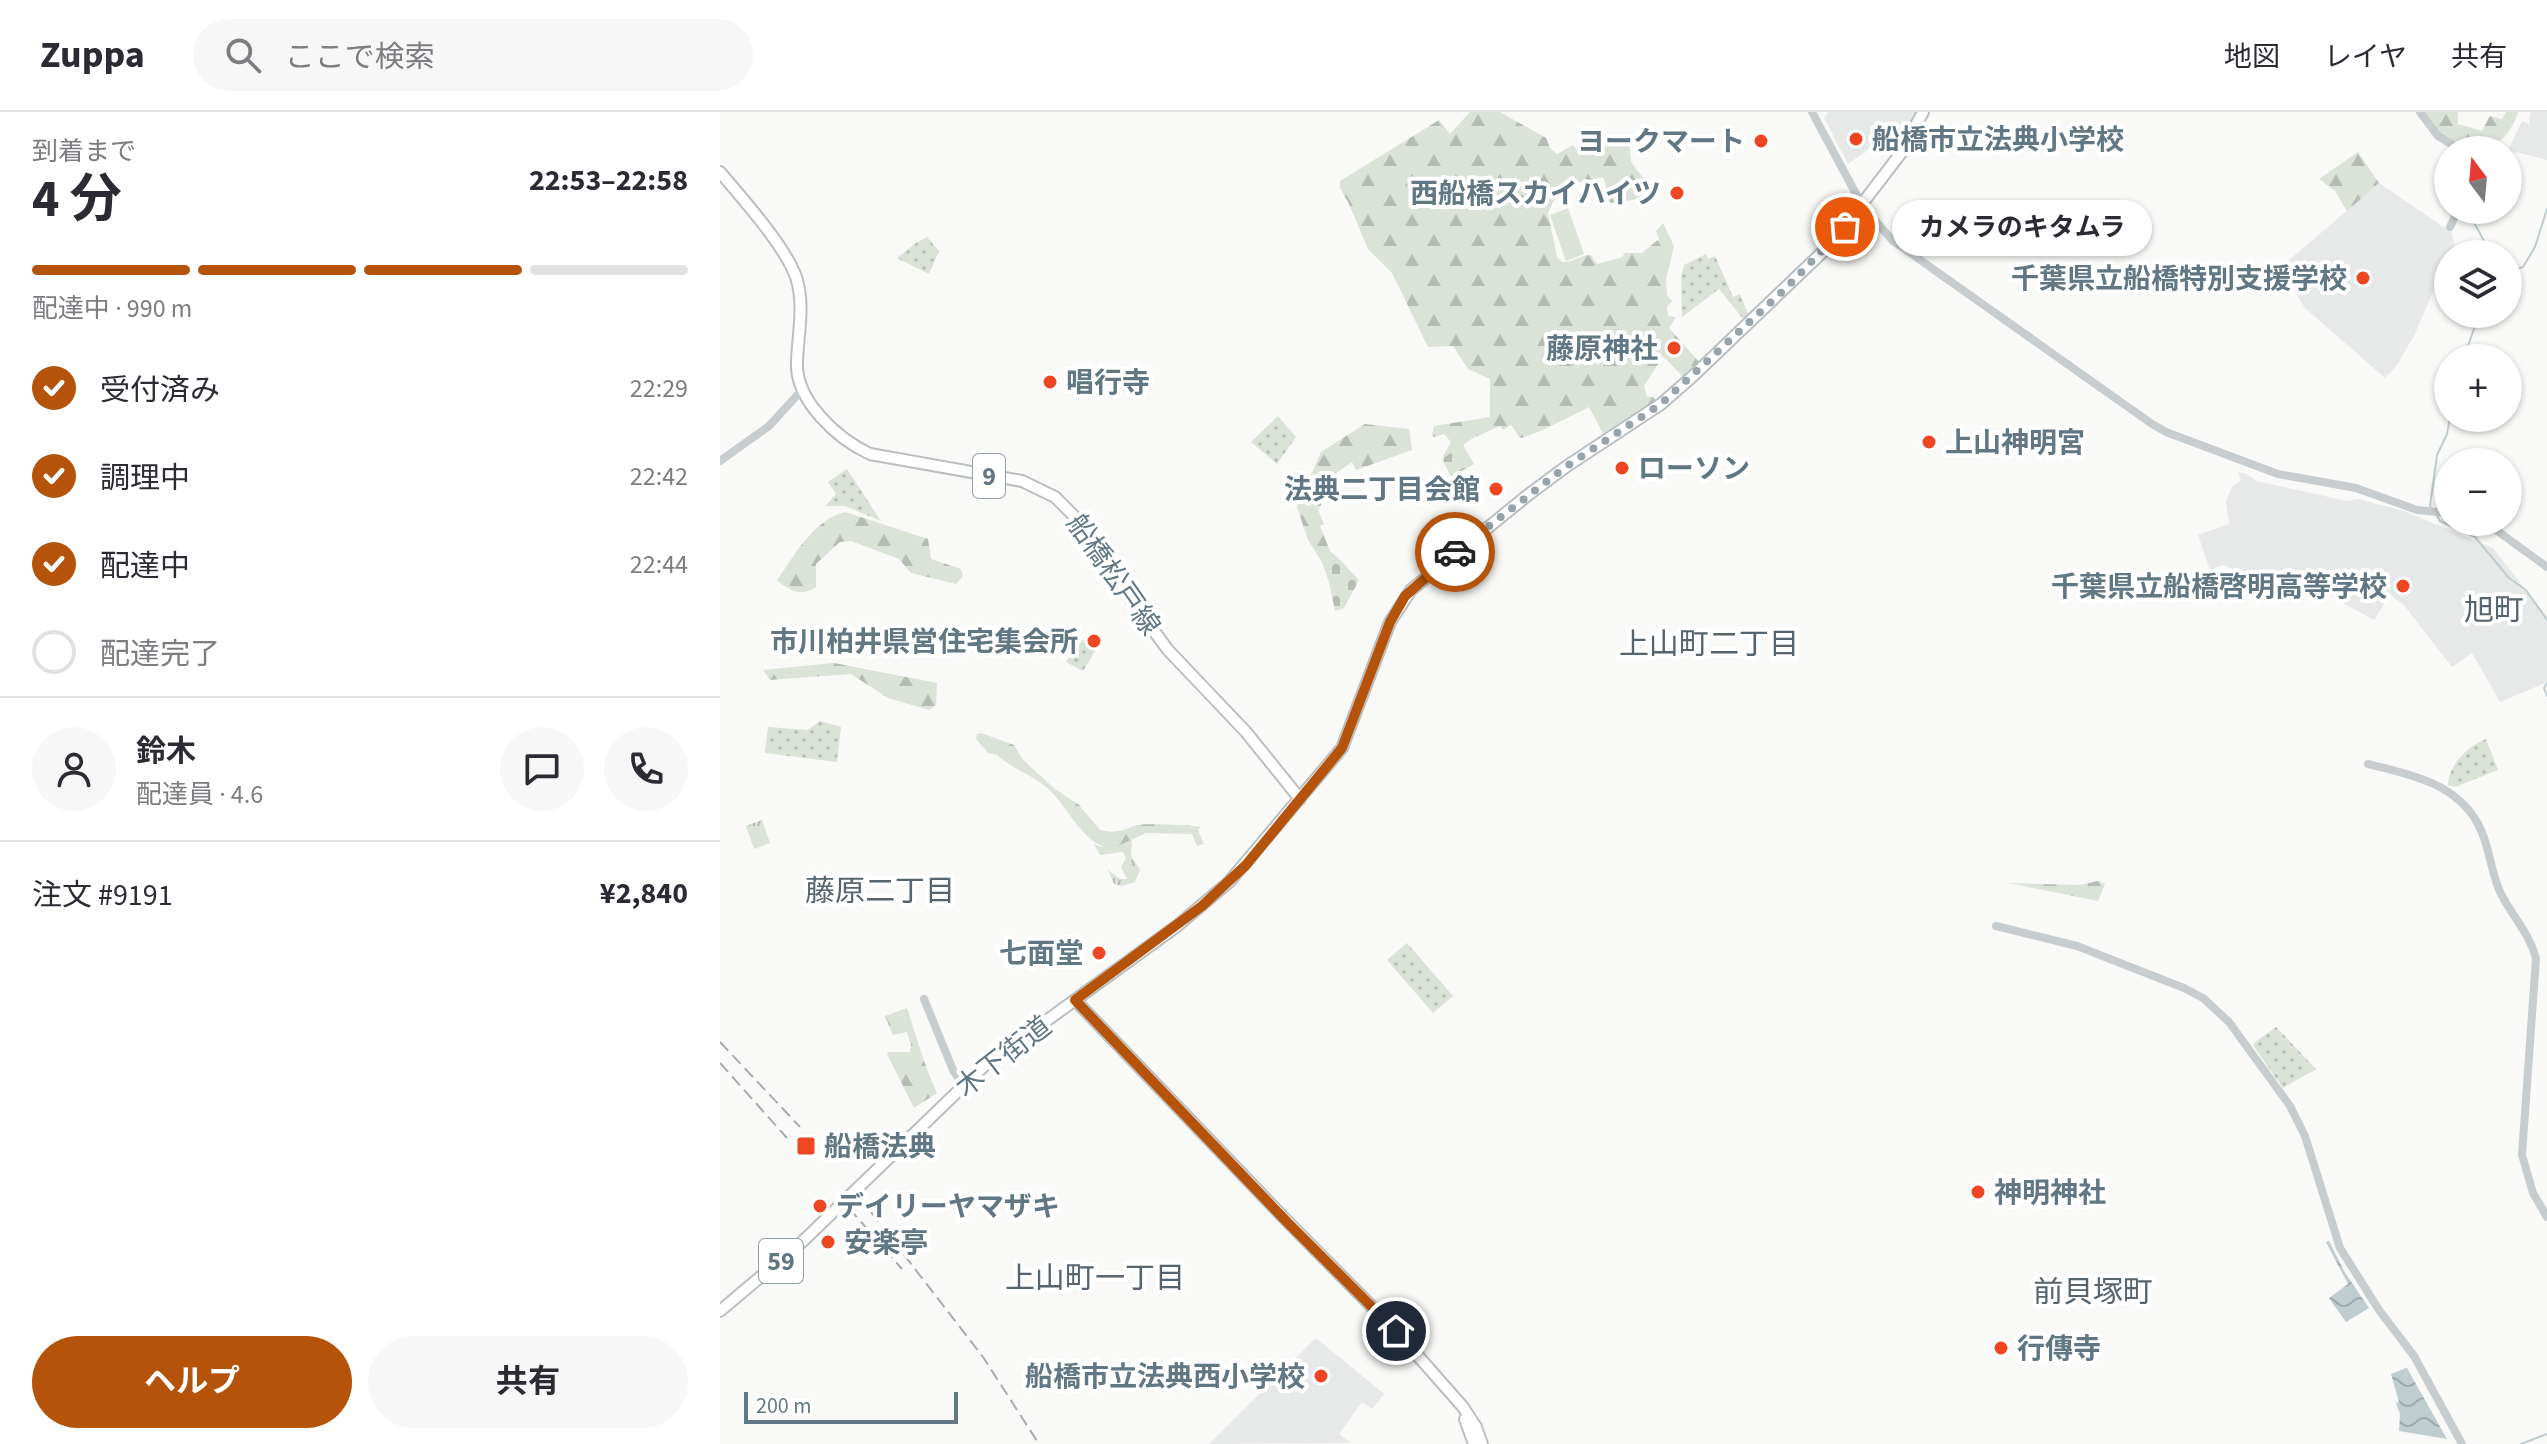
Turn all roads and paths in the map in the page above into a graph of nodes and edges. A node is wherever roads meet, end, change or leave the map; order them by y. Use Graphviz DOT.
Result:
graph roads {
  1 [pos="1812,112"];
  2 [pos="1923,112"];
  3 [pos="2420,112"];
  4 [pos="2438,136"];
  5 [pos="720,172"];
  6 [pos="1862,205"];
  7 [pos="2451,224"];
  8 [pos="2450,227"];
  9 [pos="803,389"];
  10 [pos="720,461"];
  11 [pos="2434,512"];
  12 [pos="2504,536"];
  13 [pos="2547,567"];
  14 [pos="2368,764"];
  15 [pos="1300,799"];
  16 [pos="1996,926"];
  17 [pos="924,999"];
  18 [pos="1075,1000"];
  19 [pos="963,1085"];
  20 [pos="2547,1217"];
  21 [pos="720,1311"];
  22 [pos="1456,1399"];
  23 [pos="1474,1444"];
  24 [pos="1482,1444"];
  25 [pos="2462,1444"];
  1 -- 6 [label="street"];
  2 -- 6 [label="main road, 木下街道"];
  3 -- 4 [label="street"];
  5 -- 9 [label="main road, 船橋松戸線 / 9"];
  6 -- 11 [label="street"];
  6 -- 15 [label="main road, 木下街道"];
  7 -- 8 [label="street"];
  9 -- 10 [label="street"];
  9 -- 15 [label="main road, 船橋松戸線 / 9"];
  12 -- 13 [label="street"];
  14 -- 20 [label="street"];
  15 -- 18 [label="main road, 木下街道"];
  16 -- 25 [label="street"];
  17 -- 19 [label="street"];
  18 -- 19 [label="main road, 木下街道 / 59"];
  18 -- 22 [label="main road"];
  19 -- 21 [label="main road, 木下街道 / 59"];
  22 -- 23 [label="main road"];
  22 -- 24 [label="main road"];
}
